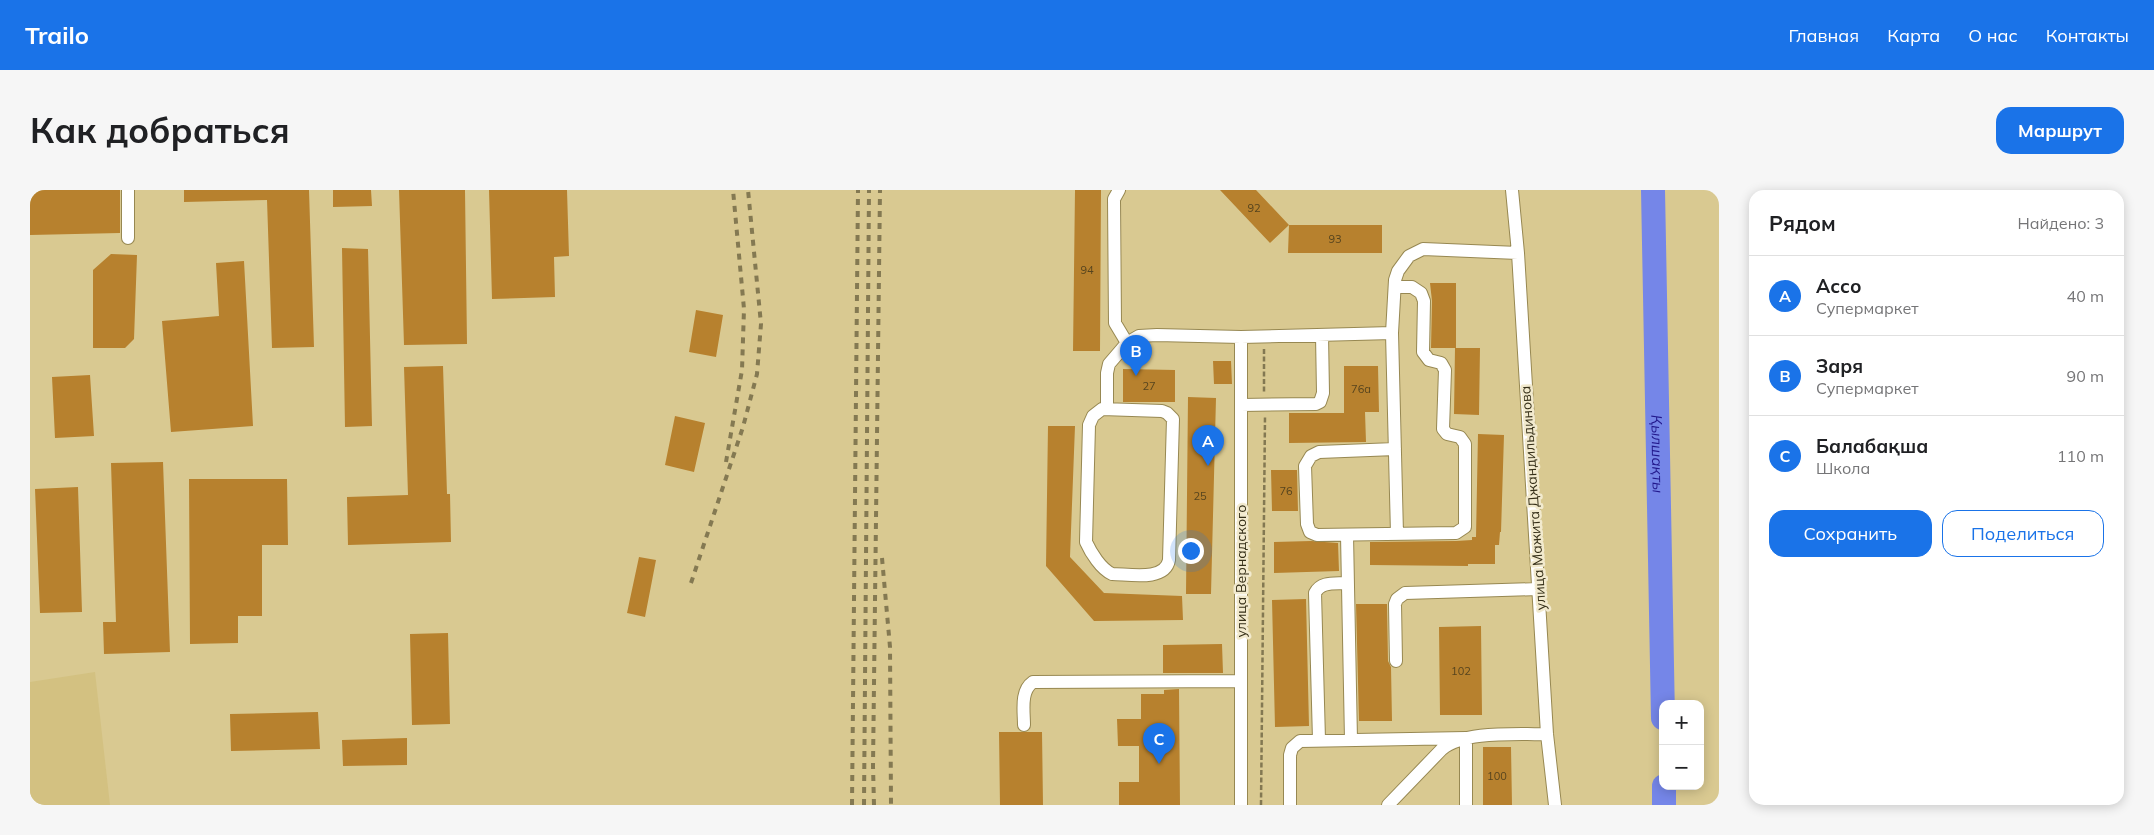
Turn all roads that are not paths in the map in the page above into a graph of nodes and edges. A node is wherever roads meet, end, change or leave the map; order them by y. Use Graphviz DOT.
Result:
graph roads {
  1 [pos="128,190"];
  2 [pos="1118,190"];
  3 [pos="1512,190"];
  4 [pos="128,238"];
  5 [pos="1518,253"];
  6 [pos="1395,287"];
  7 [pos="1392,333"];
  8 [pos="1322,335"];
  9 [pos="1241,337"];
  10 [pos="1127,343"];
  11 [pos="1241,405"];
  12 [pos="1107,409"];
  13 [pos="1395,449"];
  14 [pos="1347,534"];
  15 [pos="1397,534"];
  16 [pos="1348,583"];
  17 [pos="1538,589"];
  18 [pos="1396,661"];
  19 [pos="1241,681"];
  20 [pos="1024,725"];
  21 [pos="1547,734"];
  22 [pos="1466,738"];
  23 [pos="1319,740"];
  24 [pos="1351,740"];
  25 [pos="1241,805"];
  26 [pos="1290,805"];
  27 [pos="1388,805"];
  28 [pos="1466,805"];
  29 [pos="1556,805"];
  1 -- 4 [label="street"];
  2 -- 10 [label="street"];
  3 -- 5 [label="street, улица Мажита Джандильдинова"];
  5 -- 6 [label="street"];
  5 -- 17 [label="street, улица Мажита Джандильдинова"];
  6 -- 7 [label="street"];
  6 -- 15 [label="street"];
  7 -- 8 [label="street"];
  7 -- 13 [label="street"];
  8 -- 9 [label="street"];
  8 -- 11 [label="street"];
  9 -- 10 [label="street"];
  9 -- 11 [label="street, улица Вернадского"];
  10 -- 12 [label="street"];
  11 -- 19 [label="street, улица Вернадского"];
  12 -- 12 [label="street"];
  13 -- 14 [label="street"];
  13 -- 15 [label="street"];
  14 -- 15 [label="street"];
  14 -- 16 [label="street"];
  16 -- 23 [label="street"];
  16 -- 24 [label="street"];
  17 -- 18 [label="street"];
  17 -- 21 [label="street, улица Мажита Джандильдинова"];
  19 -- 20 [label="street"];
  19 -- 25 [label="street, улица Вернадского"];
  21 -- 22 [label="street"];
  21 -- 29 [label="street, улица Мажита Джандильдинова"];
  22 -- 24 [label="street"];
  22 -- 27 [label="street"];
  22 -- 28 [label="street"];
  23 -- 24 [label="street"];
  23 -- 26 [label="street"];
}
